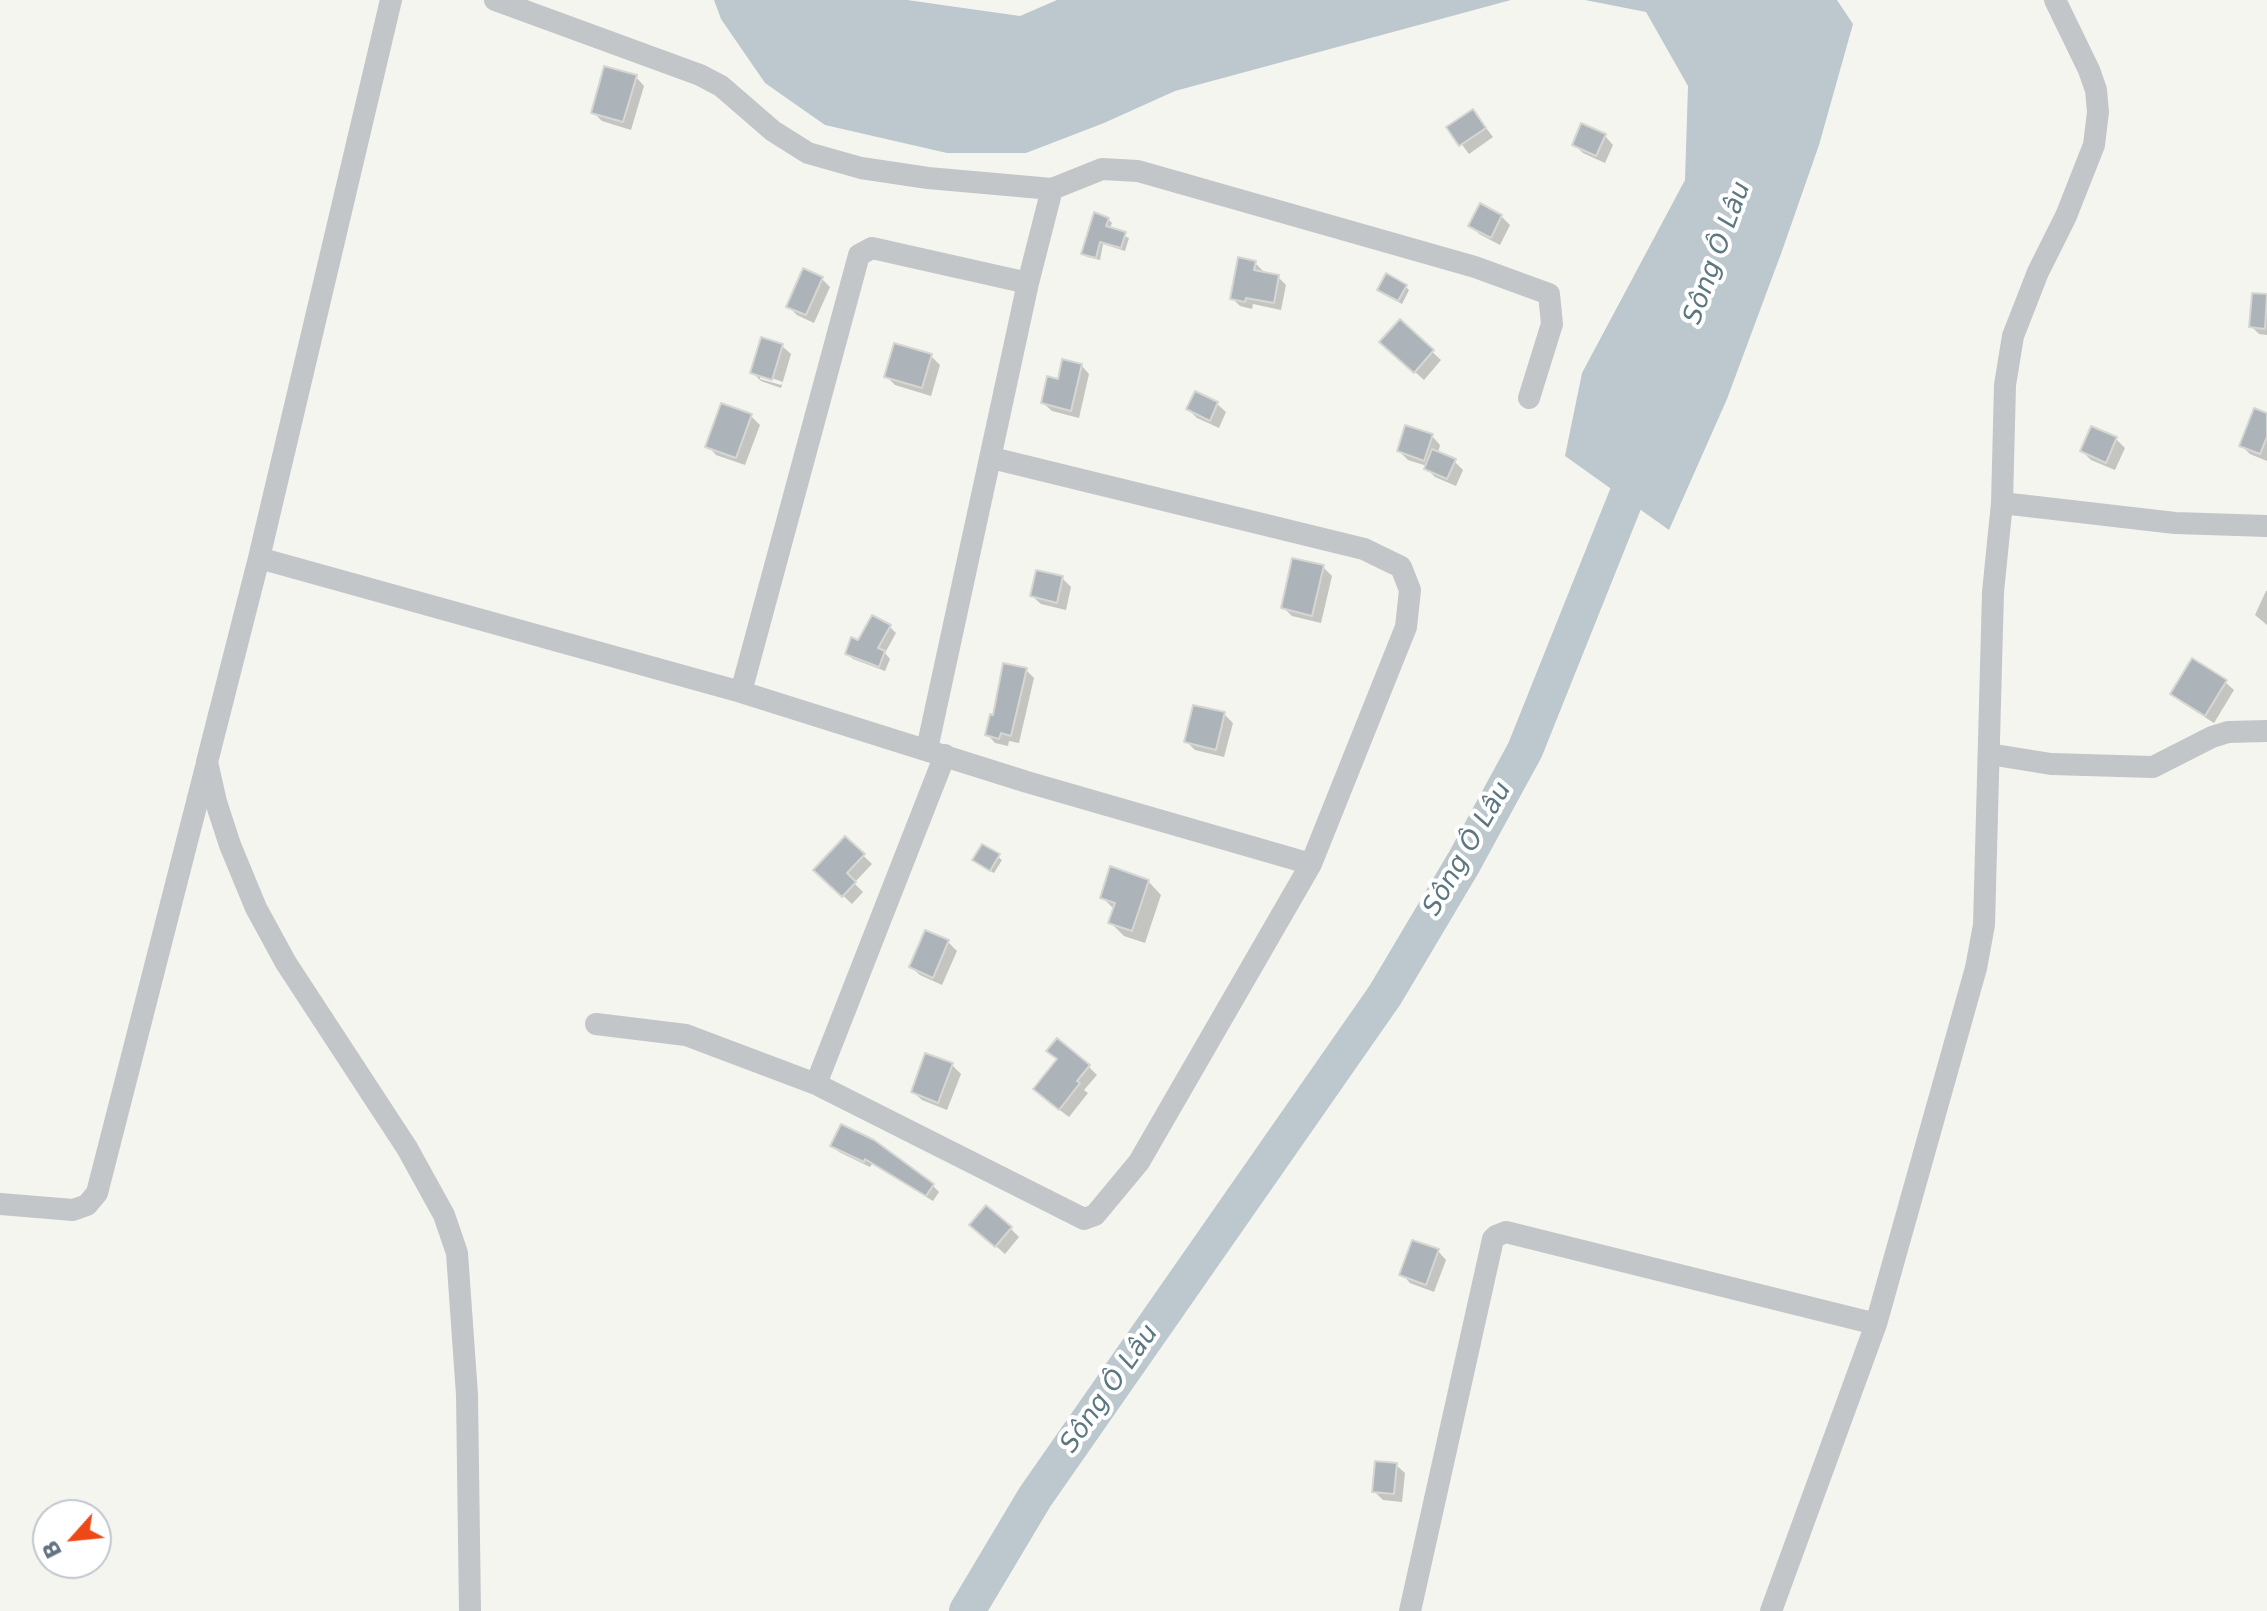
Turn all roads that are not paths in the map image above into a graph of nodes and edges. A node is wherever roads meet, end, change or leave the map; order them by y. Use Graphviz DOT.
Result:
graph roads {
  1 [pos="391,0"];
  2 [pos="495,0"];
  3 [pos="2055,0"];
  4 [pos="1052,189"];
  5 [pos="1028,283"];
  6 [pos="1529,398"];
  7 [pos="992,458"];
  8 [pos="2002,503"];
  9 [pos="2267,526"];
  10 [pos="259,558"];
  11 [pos="741,692"];
  12 [pos="2267,731"];
  13 [pos="936,752"];
  14 [pos="1989,754"];
  15 [pos="207,762"];
  16 [pos="1311,864"];
  17 [pos="596,1024"];
  18 [pos="816,1084"];
  19 [pos="0,1204"];
  20 [pos="1876,1324"];
  21 [pos="470,1611"];
  22 [pos="1410,1611"];
  23 [pos="1771,1611"];
  1 -- 10 [label="street"];
  2 -- 4 [label="street"];
  3 -- 8 [label="street"];
  4 -- 5 [label="street"];
  4 -- 6 [label="street"];
  5 -- 7 [label="street"];
  5 -- 11 [label="street"];
  7 -- 13 [label="street"];
  7 -- 16 [label="street"];
  8 -- 9 [label="street"];
  8 -- 14 [label="street"];
  10 -- 11 [label="street"];
  10 -- 15 [label="street"];
  11 -- 13 [label="street"];
  12 -- 14 [label="street"];
  13 -- 16 [label="street"];
  13 -- 18 [label="street"];
  14 -- 20 [label="street"];
  15 -- 19 [label="street"];
  15 -- 21 [label="street"];
  16 -- 18 [label="street"];
  17 -- 18 [label="street"];
  20 -- 22 [label="street"];
  20 -- 23 [label="street"];
}
